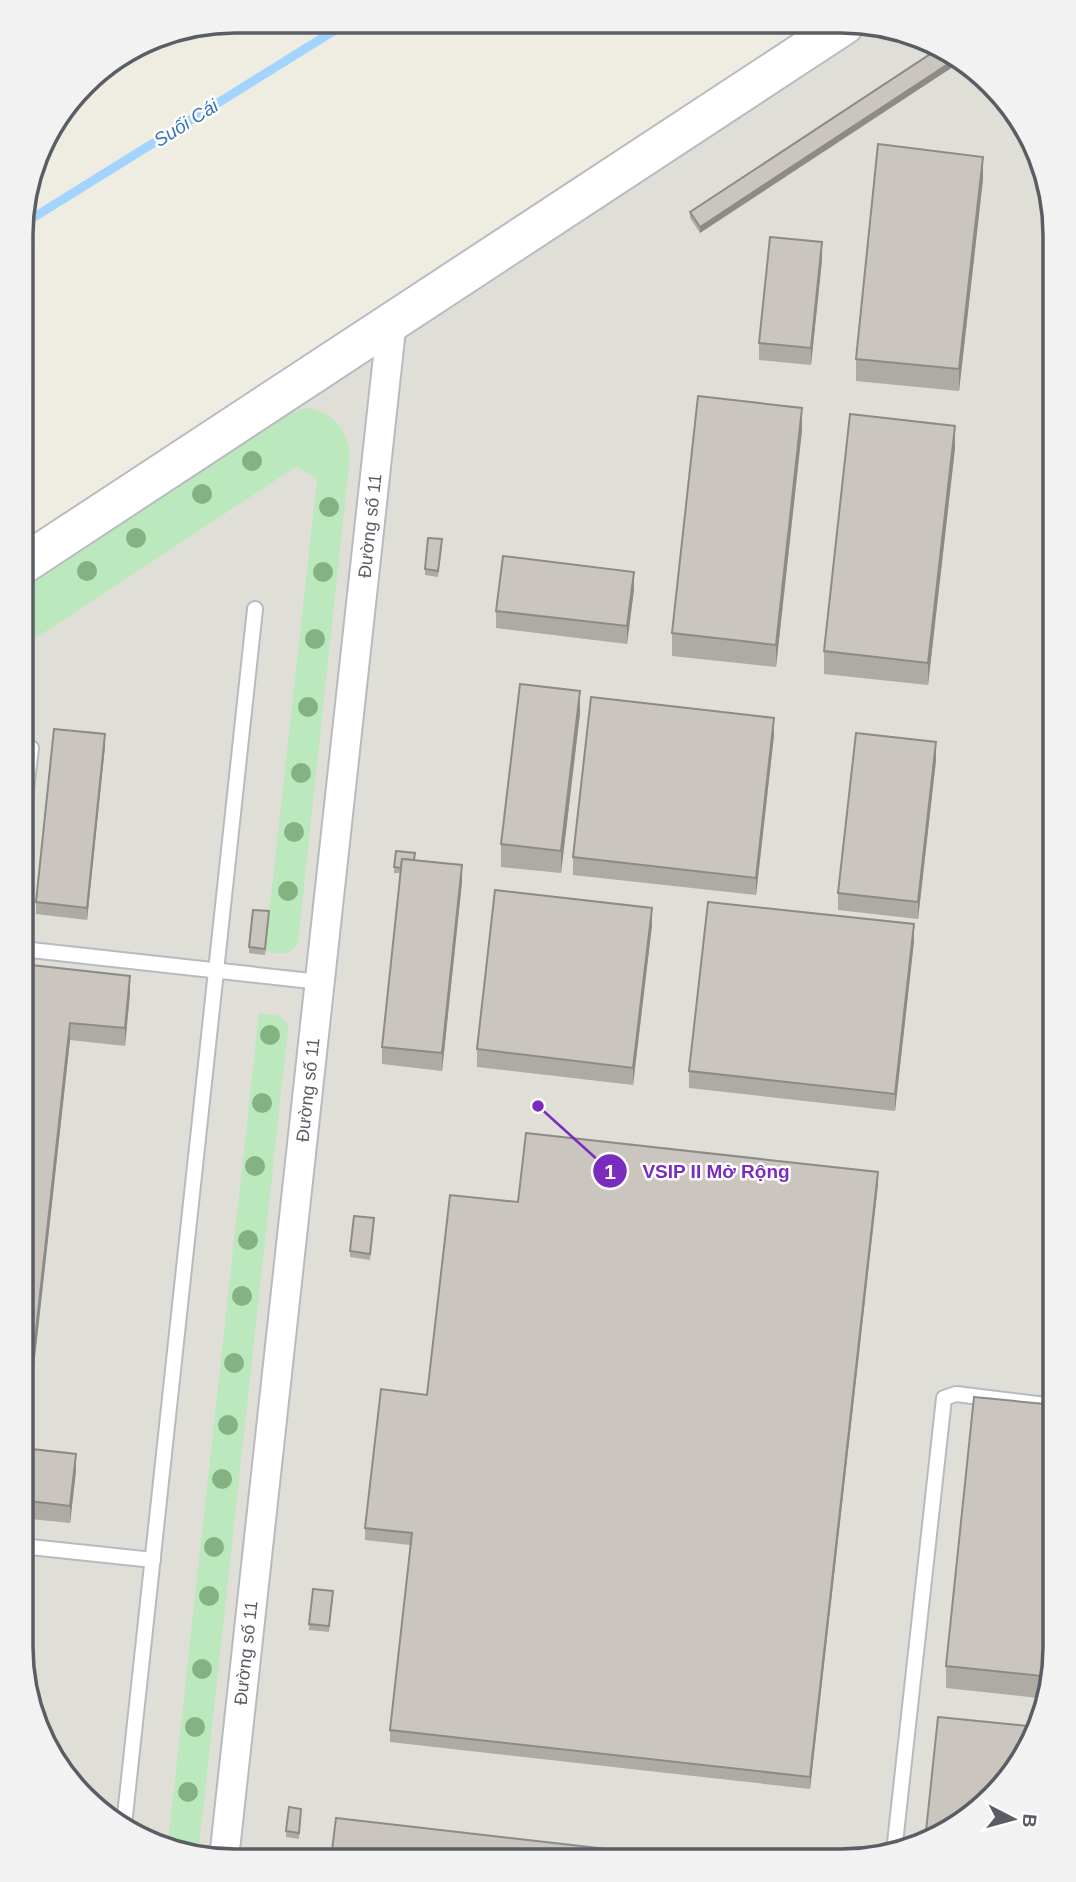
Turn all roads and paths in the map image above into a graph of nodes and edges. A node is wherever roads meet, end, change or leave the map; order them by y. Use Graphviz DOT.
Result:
graph roads {
  1 [pos="832,33"];
  2 [pos="392,320"];
  3 [pos="33,558"];
  4 [pos="255,609"];
  5 [pos="33,950"];
  6 [pos="218,970"];
  7 [pos="320,982"];
  8 [pos="1042,1404"];
  9 [pos="33,1547"];
  10 [pos="153,1560"];
  11 [pos="125,1816"];
  12 [pos="895,1841"];
  13 [pos="225,1848"];
  1 -- 2 [label="street"];
  2 -- 3 [label="street"];
  2 -- 7 [label="street, Đường số 11"];
  4 -- 6 [label="lane"];
  5 -- 6 [label="lane"];
  6 -- 7 [label="lane"];
  6 -- 10 [label="lane"];
  7 -- 13 [label="street, Đường số 11"];
  8 -- 12 [label="lane"];
  9 -- 10 [label="lane"];
  10 -- 11 [label="lane"];
}
